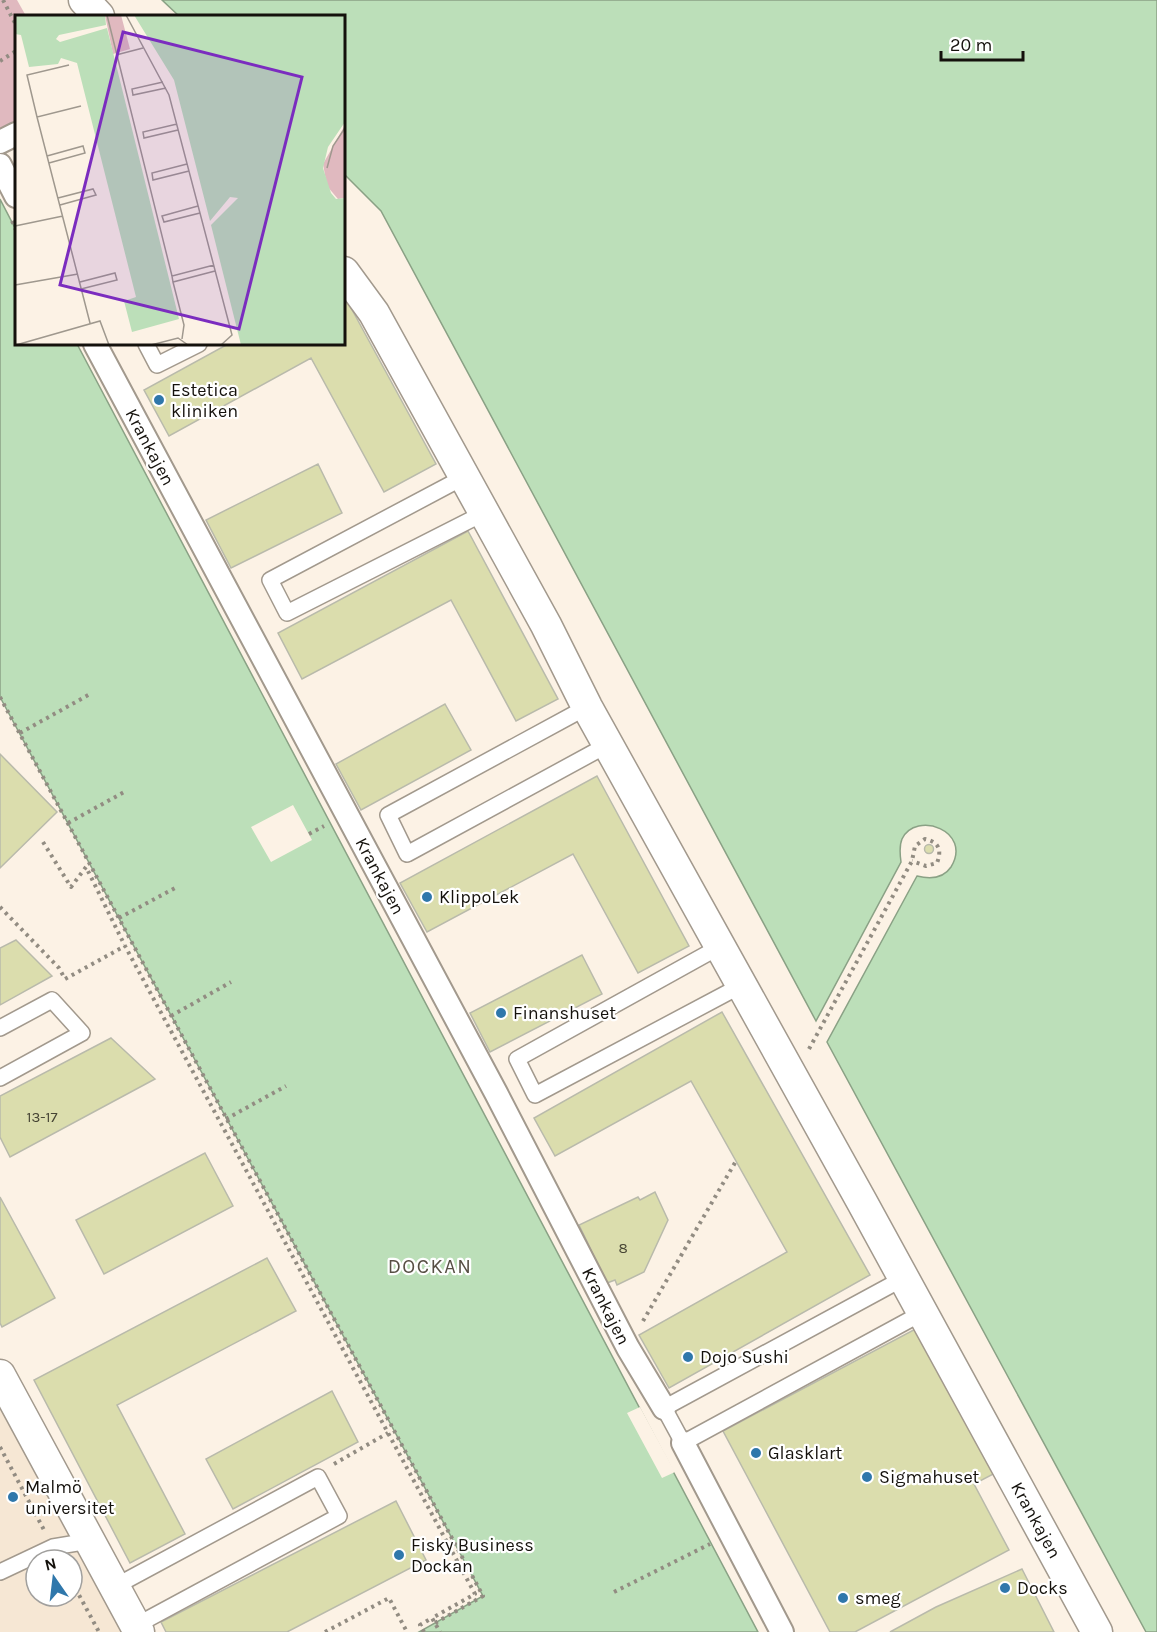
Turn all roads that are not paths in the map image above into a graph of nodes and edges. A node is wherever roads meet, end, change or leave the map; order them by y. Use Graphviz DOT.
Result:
graph roads {
  1 [pos="84,0"];
  2 [pos="98,15"];
  3 [pos="15,134"];
  4 [pos="0,142"];
  5 [pos="0,165"];
  6 [pos="15,194"];
  7 [pos="345,273"];
  8 [pos="96,345"];
  9 [pos="147,345"];
  10 [pos="197,345"];
  11 [pos="464,477"];
  12 [pos="484,513"];
  13 [pos="587,707"];
  14 [pos="609,744"];
  15 [pos="720,946"];
  16 [pos="742,985"];
  17 [pos="0,1028"];
  18 [pos="0,1078"];
  19 [pos="904,1278"];
  20 [pos="922,1313"];
  21 [pos="0,1375"];
  22 [pos="664,1408"];
  23 [pos="683,1443"];
  24 [pos="89,1540"];
  25 [pos="0,1572"];
  26 [pos="114,1587"];
  27 [pos="137,1629"];
  28 [pos="782,1632"];
  29 [pos="1097,1632"];
  1 -- 2 [label="street"];
  3 -- 4 [label="street"];
  5 -- 6 [label="street"];
  7 -- 11 [label="street, Krankajen"];
  8 -- 22 [label="street, Krankajen"];
  9 -- 10 [label="lane"];
  11 -- 12 [label="street, Krankajen"];
  11 -- 12 [label="lane"];
  12 -- 13 [label="street, Krankajen"];
  13 -- 14 [label="street, Krankajen"];
  13 -- 14 [label="lane, Krankajen"];
  14 -- 15 [label="street, Krankajen"];
  15 -- 16 [label="street, Krankajen"];
  15 -- 16 [label="lane"];
  16 -- 19 [label="street, Krankajen"];
  17 -- 18 [label="lane"];
  19 -- 20 [label="street, Krankajen"];
  19 -- 22 [label="lane"];
  20 -- 23 [label="lane"];
  20 -- 29 [label="street, Krankajen"];
  21 -- 24 [label="street"];
  22 -- 23 [label="lane, Krankajen"];
  23 -- 28 [label="street, Krankajen"];
  24 -- 25 [label="lane"];
  24 -- 26 [label="street"];
  26 -- 27 [label="street"];
  26 -- 27 [label="lane"];
}
